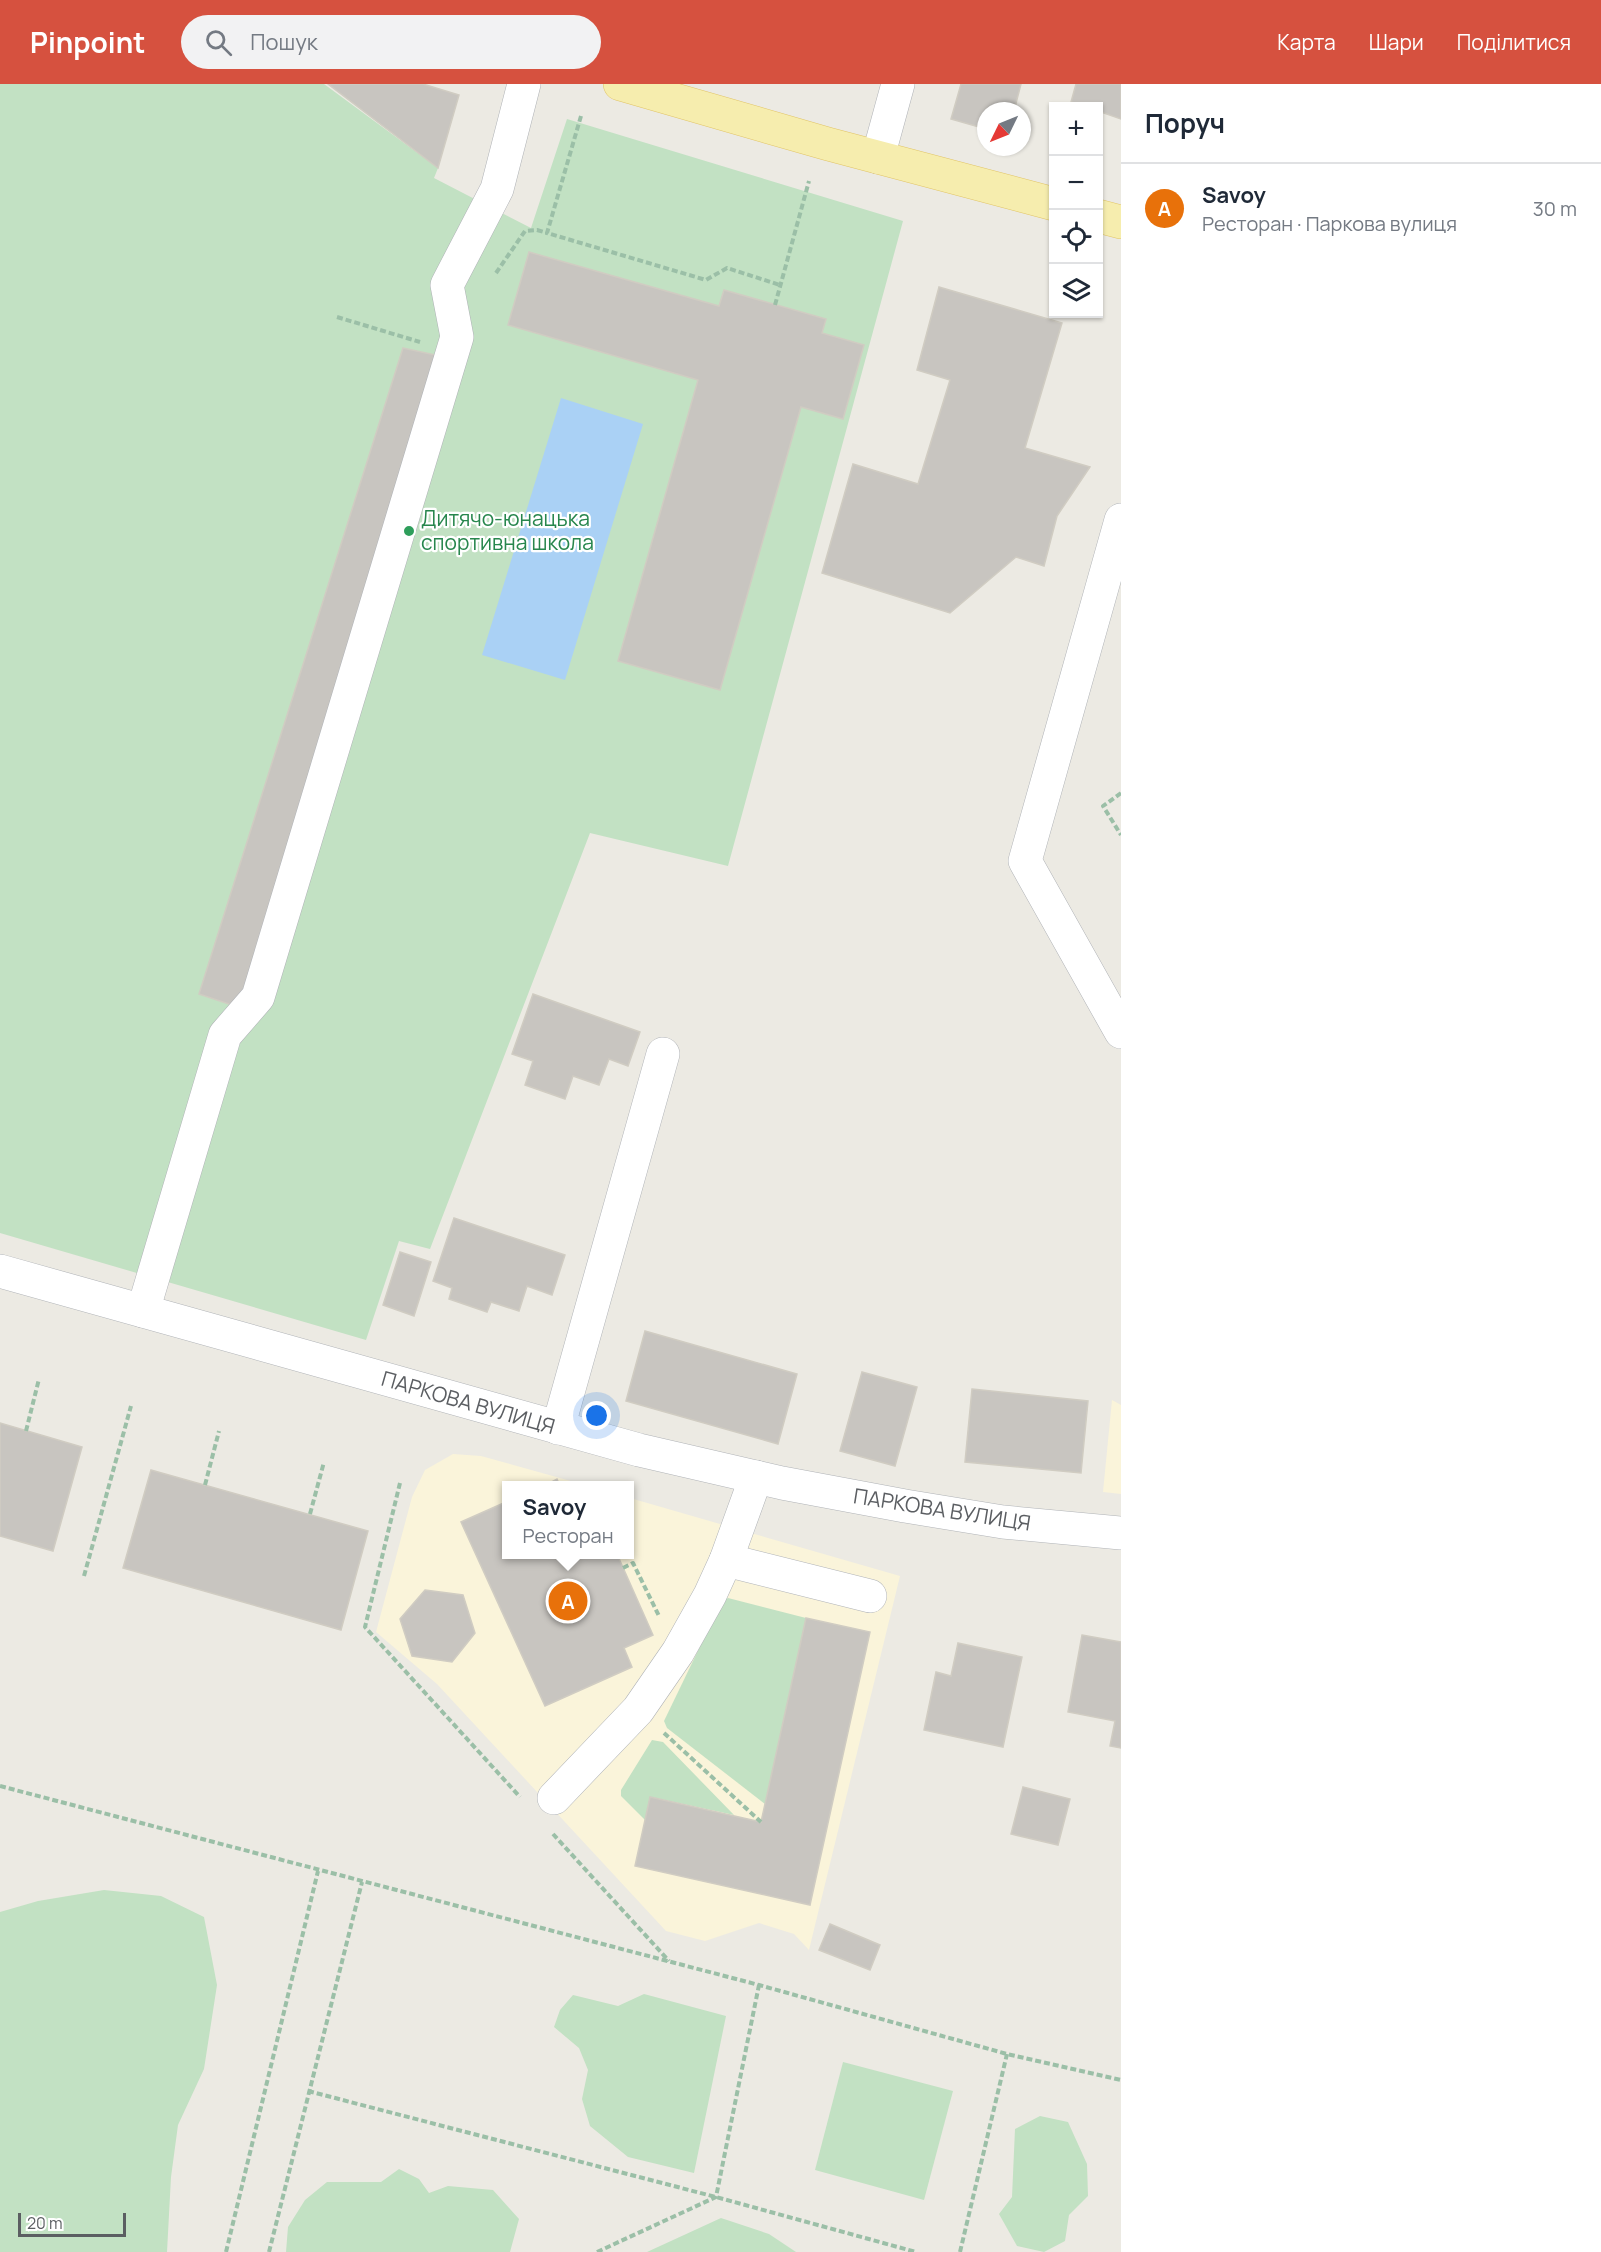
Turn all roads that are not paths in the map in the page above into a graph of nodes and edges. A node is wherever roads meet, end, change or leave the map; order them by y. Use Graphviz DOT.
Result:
graph roads {
  1 [pos="524,84"];
  2 [pos="620,84"];
  3 [pos="898,84"];
  4 [pos="878,157"];
  5 [pos="1049,203"];
  6 [pos="1103,217"];
  7 [pos="1121,222"];
  8 [pos="1121,520"];
  9 [pos="1121,1032"];
  10 [pos="663,1054"];
  11 [pos="0,1271"];
  12 [pos="143,1311"];
  13 [pos="558,1428"];
  14 [pos="756,1477"];
  15 [pos="1121,1533"];
  16 [pos="726,1560"];
  17 [pos="870,1596"];
  18 [pos="554,1797"];
  1 -- 12 [label="street"];
  2 -- 4 [label="main road"];
  3 -- 4 [label="street"];
  4 -- 5 [label="main road"];
  6 -- 7 [label="main road"];
  8 -- 9 [label="street"];
  10 -- 13 [label="street"];
  11 -- 12 [label="street, ПАРКОВА ВУЛИЦЯ"];
  12 -- 13 [label="street, ПАРКОВА ВУЛИЦЯ"];
  13 -- 14 [label="street, ПАРКОВА ВУЛИЦЯ"];
  14 -- 15 [label="street, ПАРКОВА ВУЛИЦЯ"];
  14 -- 16 [label="street"];
  16 -- 17 [label="street"];
  16 -- 18 [label="street"];
}
